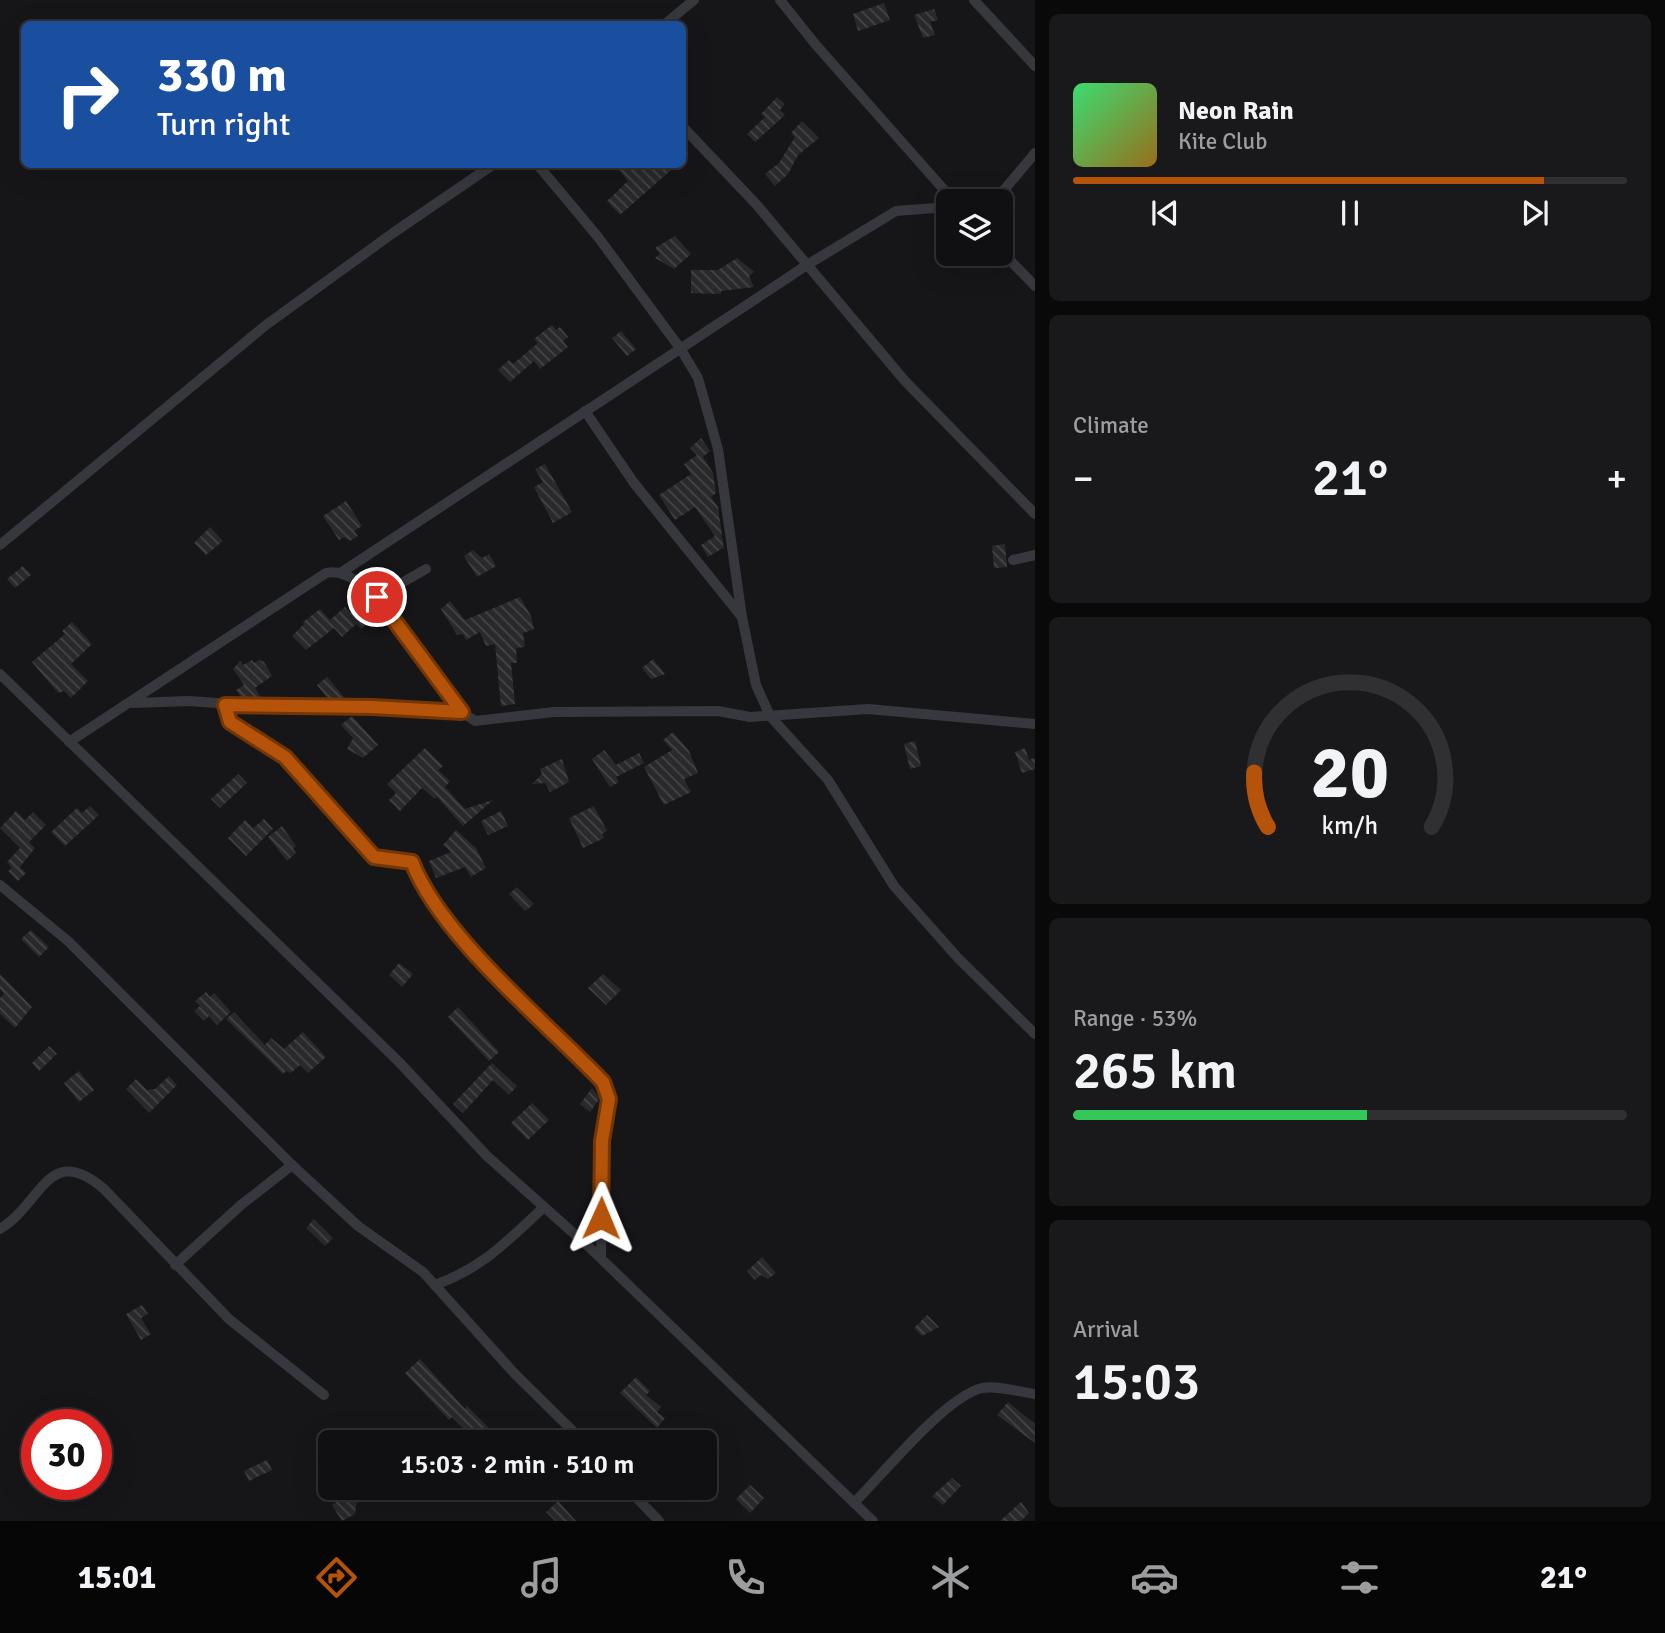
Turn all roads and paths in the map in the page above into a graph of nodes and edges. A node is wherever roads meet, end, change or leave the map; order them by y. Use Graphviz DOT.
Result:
graph roads {
  1 [pos="695,0"];
  2 [pos="780,0"];
  3 [pos="974,0"];
  4 [pos="669,21"];
  5 [pos="1035,66"];
  6 [pos="686,130"];
  7 [pos="1035,153"];
  8 [pos="488,168"];
  9 [pos="540,168"];
  10 [pos="943,189"];
  11 [pos="1005,189"];
  12 [pos="936,208"];
  13 [pos="1013,263"];
  14 [pos="807,265"];
  15 [pos="1035,286"];
  16 [pos="680,348"];
  17 [pos="586,411"];
  18 [pos="1035,514"];
  19 [pos="0,545"];
  20 [pos="1035,555"];
  21 [pos="1013,560"];
  22 [pos="426,569"];
  23 [pos="342,572"];
  24 [pos="377,597"];
  25 [pos="742,617"];
  26 [pos="0,674"];
  27 [pos="132,703"];
  28 [pos="225,705"];
  29 [pos="462,712"];
  30 [pos="770,716"];
  31 [pos="1035,724"];
  32 [pos="69,742"];
  33 [pos="0,885"];
  34 [pos="1035,1034"];
  35 [pos="292,1165"];
  36 [pos="543,1208"];
  37 [pos="0,1229"];
  38 [pos="600,1258"];
  39 [pos="175,1265"];
  40 [pos="435,1285"];
  41 [pos="1035,1394"];
  42 [pos="324,1395"];
  43 [pos="572,1430"];
  44 [pos="639,1500"];
  45 [pos="855,1503"];
  46 [pos="659,1521"];
  47 [pos="873,1521"];
  1 -- 4 [label="street"];
  2 -- 10 [label="street"];
  3 -- 5 [label="street"];
  6 -- 14 [label="street"];
  7 -- 11 [label="street"];
  8 -- 19 [label="street"];
  9 -- 16 [label="street"];
  12 -- 14 [label="street"];
  13 -- 15 [label="street"];
  14 -- 16 [label="street"];
  14 -- 18 [label="street"];
  16 -- 17 [label="street"];
  16 -- 25 [label="street"];
  17 -- 23 [label="street"];
  17 -- 25 [label="street"];
  20 -- 21 [label="street"];
  22 -- 24 [label="street"];
  23 -- 24 [label="street"];
  23 -- 27 [label="street"];
  24 -- 29 [label="street"];
  25 -- 30 [label="street"];
  26 -- 32 [label="street"];
  27 -- 28 [label="street"];
  27 -- 32 [label="street"];
  28 -- 29 [label="street"];
  28 -- 38 [label="street"];
  29 -- 30 [label="street"];
  30 -- 31 [label="street"];
  30 -- 34 [label="street"];
  32 -- 36 [label="street"];
  33 -- 35 [label="street"];
  35 -- 39 [label="street"];
  35 -- 40 [label="street"];
  36 -- 38 [label="street"];
  36 -- 40 [label="street"];
  37 -- 39 [label="street"];
  38 -- 45 [label="street"];
  39 -- 42 [label="street"];
  40 -- 43 [label="street"];
  41 -- 45 [label="street"];
  44 -- 46 [label="street"];
  45 -- 47 [label="street"];
}
